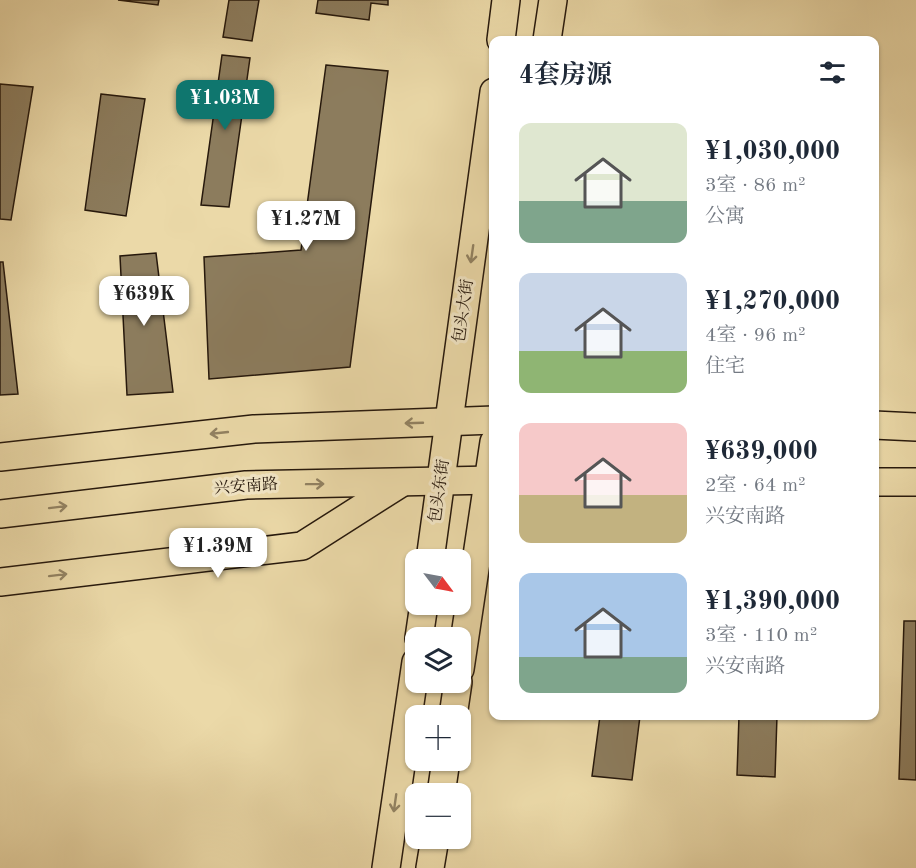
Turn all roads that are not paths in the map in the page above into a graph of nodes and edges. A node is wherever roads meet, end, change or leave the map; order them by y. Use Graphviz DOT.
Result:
graph roads {
  1 [pos="506,0"];
  2 [pos="553,0"];
  3 [pos="502,36"];
  4 [pos="548,36"];
  5 [pos="489,129"];
  6 [pos="489,420"];
  7 [pos="449,422"];
  8 [pos="879,425"];
  9 [pos="916,427"];
  10 [pos="0,457"];
  11 [pos="489,480"];
  12 [pos="441,481"];
  13 [pos="402,482"];
  14 [pos="879,482"];
  15 [pos="916,482"];
  16 [pos="489,492"];
  17 [pos="0,514"];
  18 [pos="432,549"];
  19 [pos="0,582"];
  20 [pos="467,627"];
  21 [pos="411,693"];
  22 [pos="433,849"];
  23 [pos="386,868"];
  24 [pos="430,868"];
  1 -- 3 [label="main road"];
  2 -- 4 [label="main road"];
  5 -- 7 [label="main road, 包头大街, one-way"];
  6 -- 7 [label="main road"];
  7 -- 10 [label="main road, one-way"];
  7 -- 12 [label="main road, 包头东街"];
  8 -- 9 [label="main road"];
  11 -- 12 [label="main road, 兴安南路"];
  12 -- 13 [label="main road, 兴安南路"];
  12 -- 18 [label="main road, 包头东街"];
  17 -- 13 [label="main road, 兴安南路, one-way"];
  19 -- 13 [label="main road, one-way"];
  14 -- 15 [label="main road"];
  16 -- 20 [label="main road"];
  21 -- 23 [label="main road, one-way"];
  22 -- 24 [label="main road"];
}
